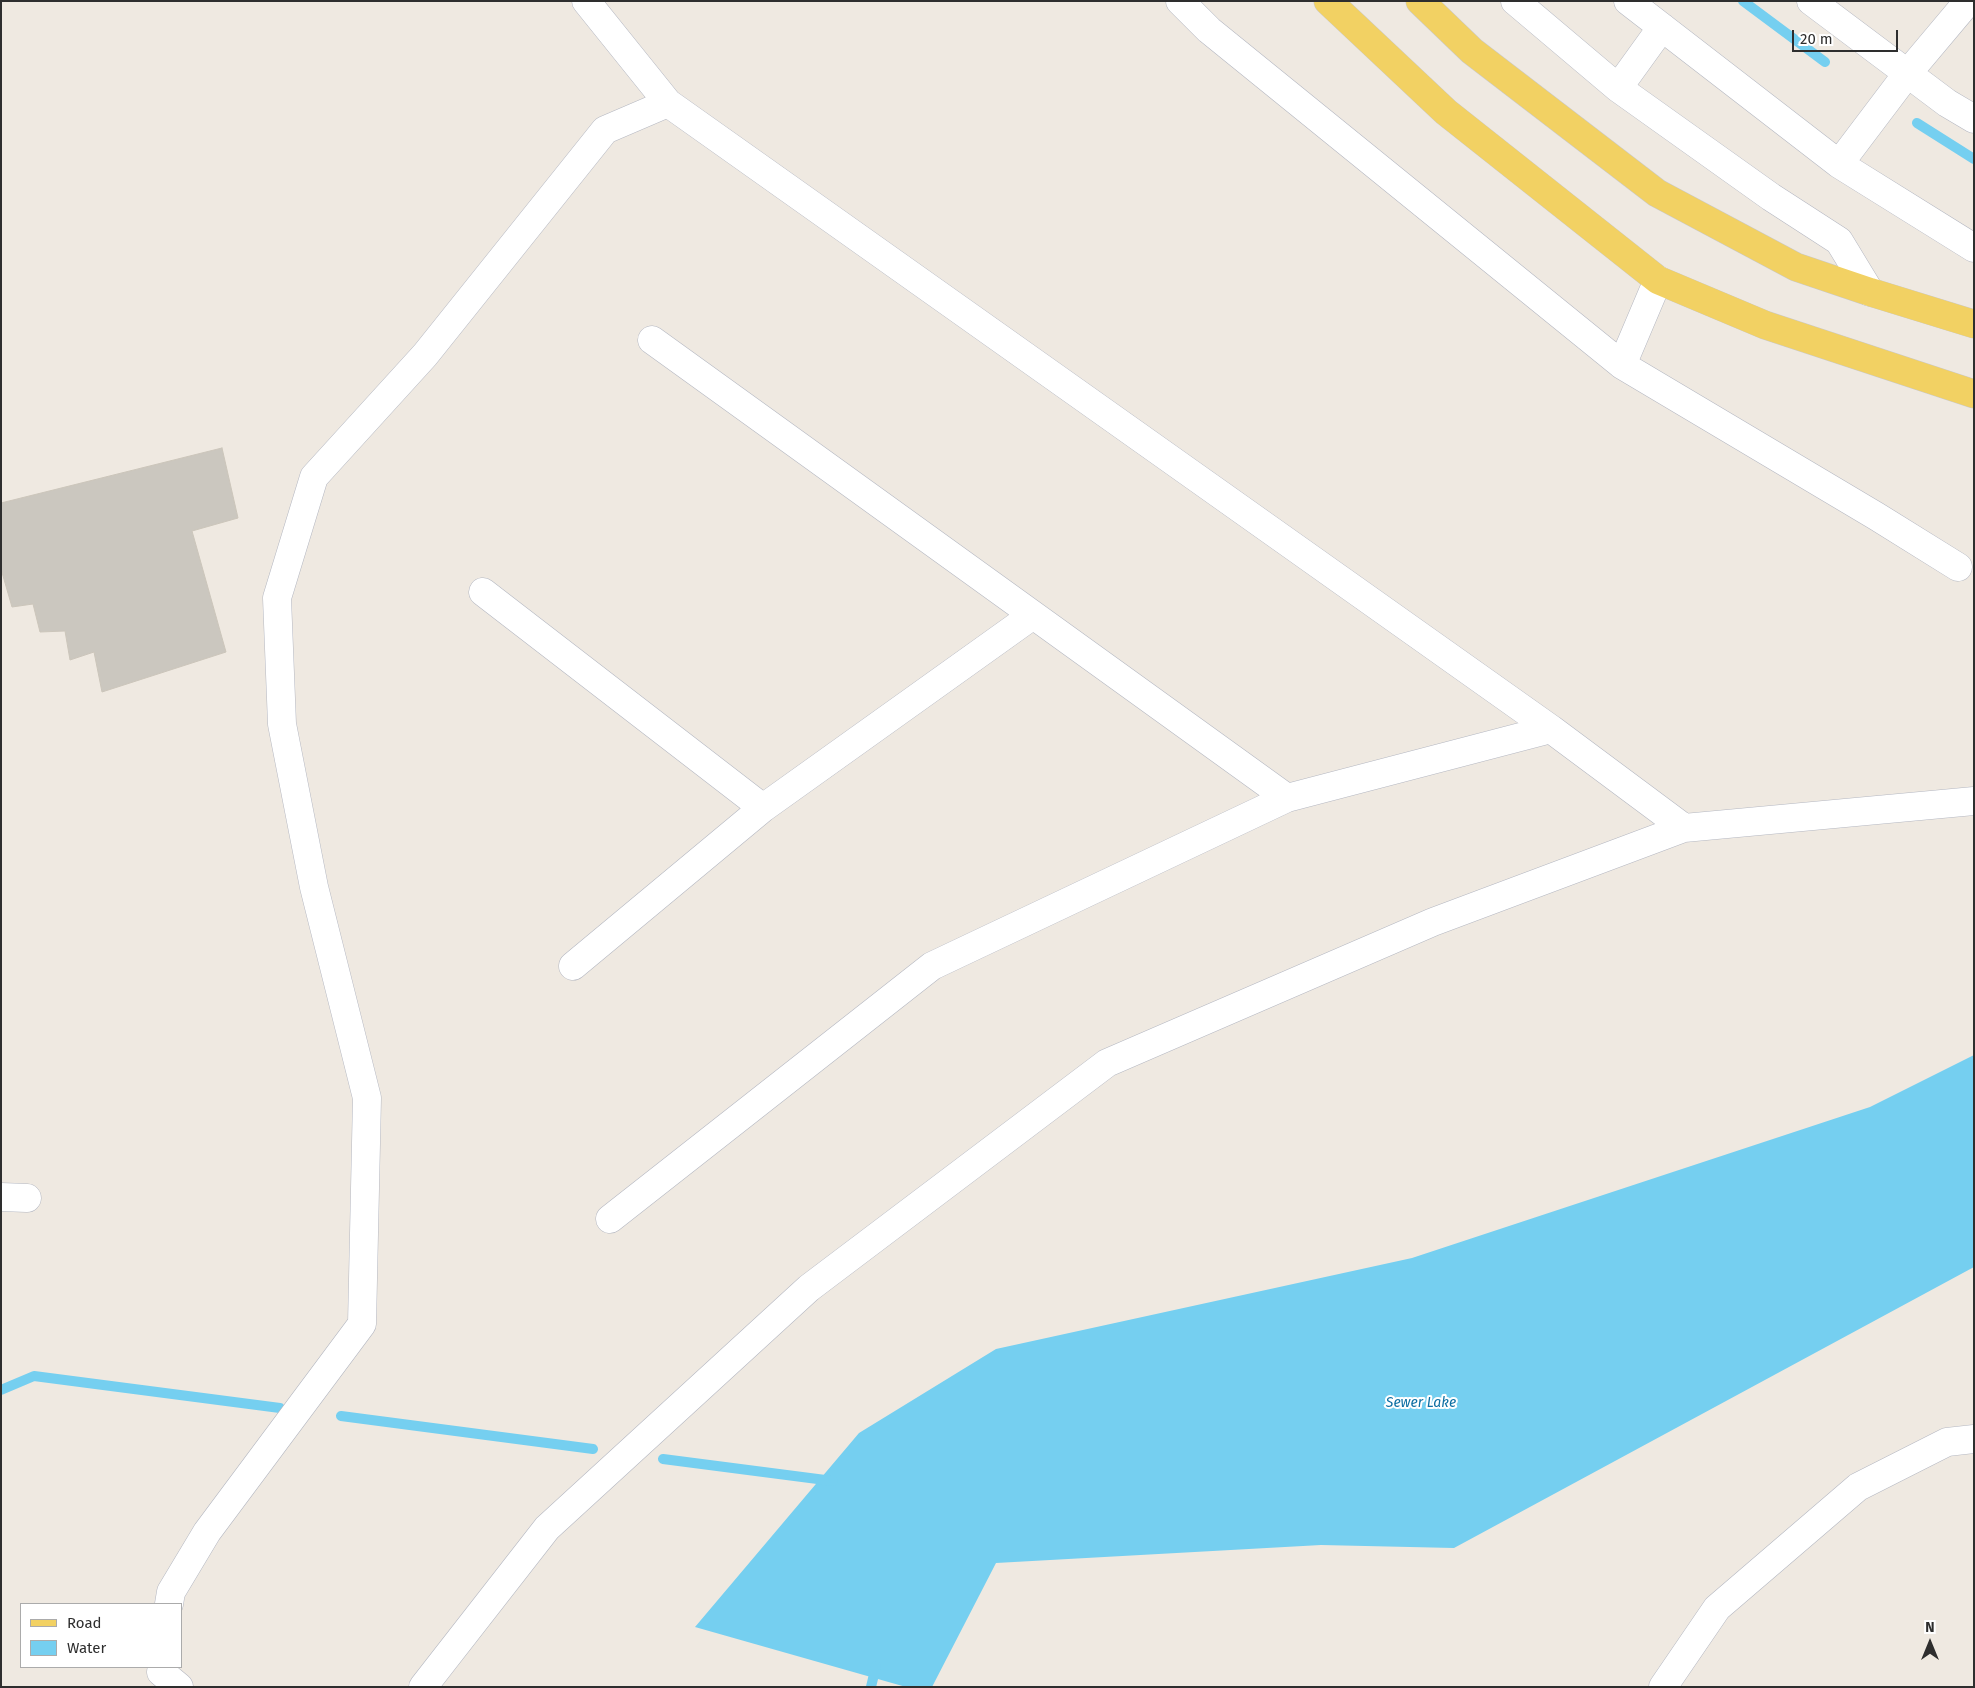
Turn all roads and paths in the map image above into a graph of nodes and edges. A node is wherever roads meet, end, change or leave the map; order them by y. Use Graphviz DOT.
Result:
graph roads {
  1 [pos="586,1"];
  2 [pos="1180,1"];
  3 [pos="1328,1"];
  4 [pos="1420,1"];
  5 [pos="1515,1"];
  6 [pos="1628,1"];
  7 [pos="1812,1"];
  8 [pos="1966,1"];
  9 [pos="1662,27"];
  10 [pos="1908,74"];
  11 [pos="1618,88"];
  12 [pos="668,103"];
  13 [pos="1974,120"];
  14 [pos="1839,164"];
  15 [pos="1974,248"];
  16 [pos="1658,280"];
  17 [pos="1870,292"];
  18 [pos="1974,324"];
  19 [pos="652,340"];
  20 [pos="1622,365"];
  21 [pos="1974,394"];
  22 [pos="1958,567"];
  23 [pos="483,592"];
  24 [pos="1033,615"];
  25 [pos="1551,730"];
  26 [pos="1287,798"];
  27 [pos="1974,801"];
  28 [pos="763,808"];
  29 [pos="1684,828"];
  30 [pos="573,966"];
  31 [pos="610,1219"];
  32 [pos="1974,1440"];
  33 [pos="169,1603"];
  34 [pos="423,1687"];
  35 [pos="1663,1687"];
  1 -- 12 [label="street"];
  2 -- 20 [label="street"];
  3 -- 16 [label="main road"];
  4 -- 17 [label="main road"];
  5 -- 11 [label="street"];
  6 -- 9 [label="street"];
  7 -- 10 [label="street"];
  8 -- 10 [label="street"];
  9 -- 11 [label="street"];
  9 -- 14 [label="street"];
  10 -- 13 [label="street"];
  10 -- 14 [label="street"];
  11 -- 17 [label="street"];
  12 -- 25 [label="street"];
  12 -- 33 [label="street"];
  14 -- 15 [label="street"];
  16 -- 20 [label="street"];
  16 -- 21 [label="main road"];
  17 -- 18 [label="main road"];
  19 -- 24 [label="street"];
  20 -- 22 [label="street"];
  23 -- 28 [label="street"];
  24 -- 26 [label="street"];
  24 -- 28 [label="street"];
  25 -- 26 [label="street"];
  25 -- 29 [label="street"];
  26 -- 31 [label="street"];
  27 -- 29 [label="street"];
  28 -- 30 [label="street"];
  29 -- 34 [label="street"];
  32 -- 35 [label="street"];
}
